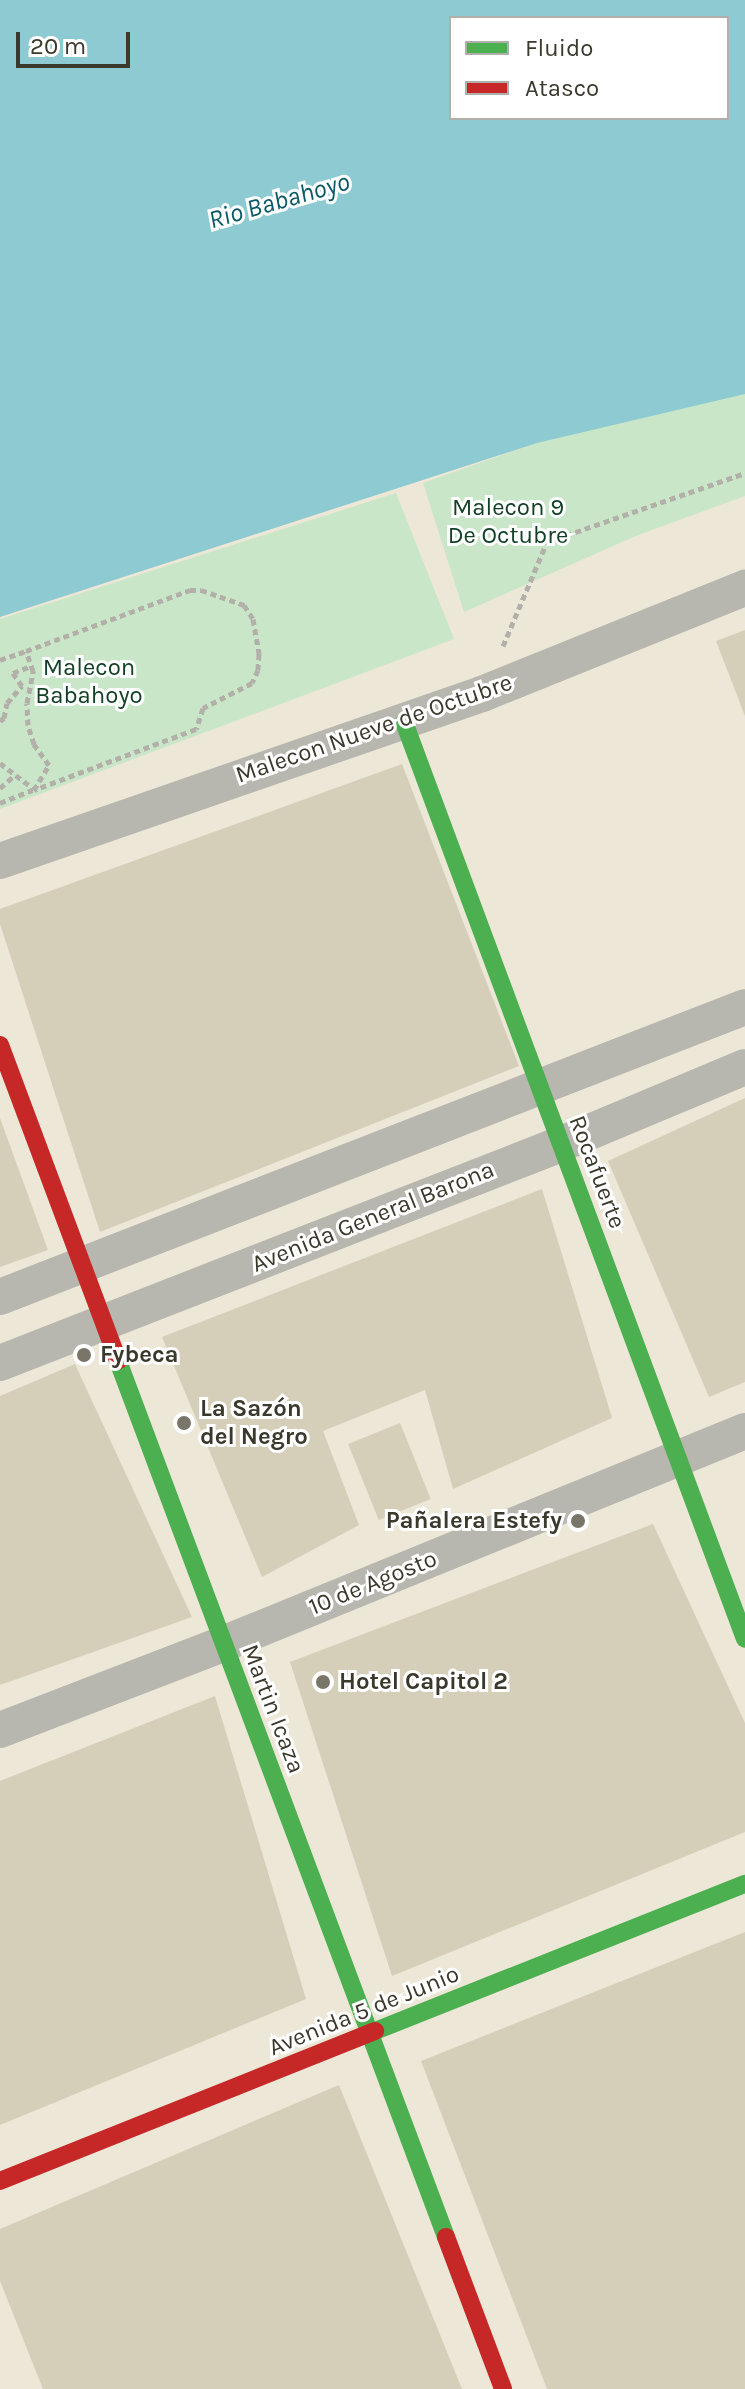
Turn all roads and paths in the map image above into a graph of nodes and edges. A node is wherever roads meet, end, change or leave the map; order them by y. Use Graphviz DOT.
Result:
graph roads {
  1 [pos="745,473"];
  2 [pos="745,588"];
  3 [pos="26,651"];
  4 [pos="0,660"];
  5 [pos="31,666"];
  6 [pos="482,694"];
  7 [pos="0,721"];
  8 [pos="404,722"];
  9 [pos="0,763"];
  10 [pos="15,775"];
  11 [pos="0,788"];
  12 [pos="34,790"];
  13 [pos="0,803"];
  14 [pos="0,861"];
  15 [pos="745,1007"];
  16 [pos="0,1045"];
  17 [pos="745,1067"];
  18 [pos="540,1088"];
  19 [pos="561,1144"];
  20 [pos="80,1266"];
  21 [pos="0,1297"];
  22 [pos="103,1324"];
  23 [pos="0,1363"];
  24 [pos="745,1431"];
  25 [pos="678,1459"];
  26 [pos="745,1639"];
  27 [pos="223,1644"];
  28 [pos="0,1730"];
  29 [pos="745,1884"];
  30 [pos="369,2035"];
  31 [pos="0,2181"];
  32 [pos="503,2389"];
  1 -- 6 [label="path"];
  2 -- 6 [label="street, Malecon Nueve de Octubre"];
  3 -- 4 [label="path"];
  3 -- 5 [label="path"];
  3 -- 12 [label="path"];
  5 -- 7 [label="path"];
  5 -- 12 [label="path"];
  6 -- 8 [label="street, Malecon Nueve de Octubre"];
  8 -- 14 [label="street, Malecon Nueve de Octubre"];
  8 -- 18 [label="street, Rocafuerte"];
  9 -- 10 [label="path"];
  10 -- 11 [label="path"];
  10 -- 12 [label="path"];
  12 -- 13 [label="path"];
  15 -- 18 [label="street"];
  16 -- 20 [label="street, Martin Icaza"];
  17 -- 19 [label="street, Avenida General Barona"];
  18 -- 19 [label="street, Rocafuerte"];
  18 -- 20 [label="street"];
  19 -- 22 [label="street, Avenida General Barona"];
  19 -- 25 [label="street, Rocafuerte"];
  20 -- 21 [label="street"];
  20 -- 22 [label="street, Martin Icaza"];
  22 -- 23 [label="street, Avenida General Barona"];
  22 -- 27 [label="street, Martin Icaza"];
  24 -- 25 [label="street, 10 de Agosto"];
  25 -- 26 [label="street, Rocafuerte"];
  25 -- 27 [label="street, 10 de Agosto"];
  27 -- 28 [label="street, 10 de Agosto"];
  27 -- 30 [label="street, Martin Icaza"];
  29 -- 30 [label="street, Avenida 5 de Junio"];
  30 -- 31 [label="street, Avenida 5 de Junio"];
  30 -- 32 [label="street, Martin Icaza"];
}
